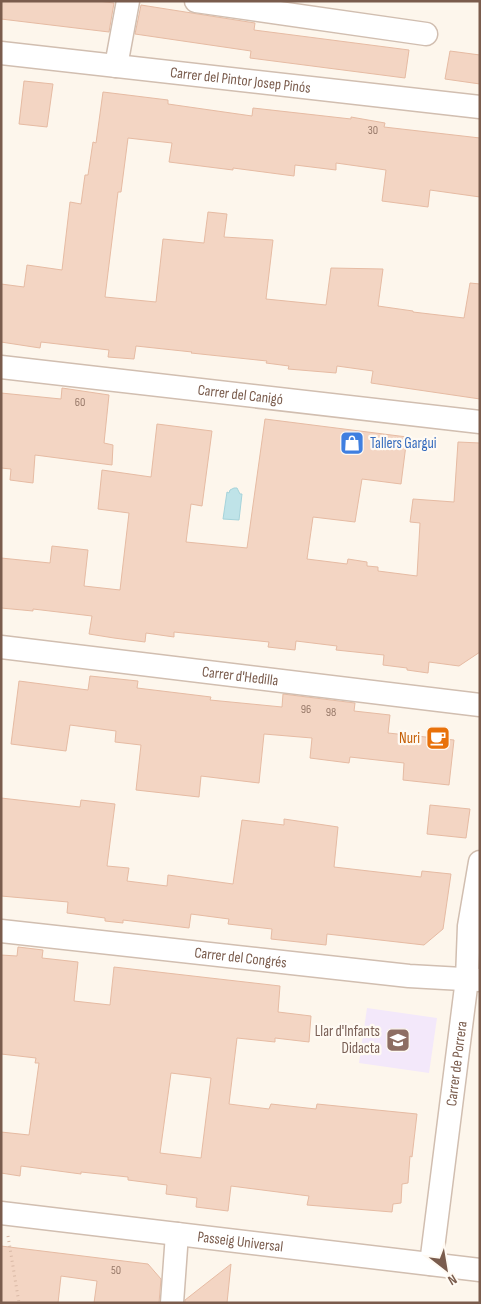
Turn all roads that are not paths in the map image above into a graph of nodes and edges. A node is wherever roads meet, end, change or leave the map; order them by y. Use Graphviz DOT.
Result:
graph roads {
  1 [pos="128,1"];
  2 [pos="196,1"];
  3 [pos="426,34"];
  4 [pos="1,54"];
  5 [pos="116,66"];
  6 [pos="480,107"];
  7 [pos="1,367"];
  8 [pos="480,422"];
  9 [pos="1,647"];
  10 [pos="480,705"];
  11 [pos="480,862"];
  12 [pos="1,931"];
  13 [pos="473,979"];
  14 [pos="3,1213"];
  15 [pos="177,1234"];
  16 [pos="431,1264"];
  17 [pos="480,1270"];
  18 [pos="172,1303"];
  1 -- 5 [label="street"];
  2 -- 3 [label="street"];
  4 -- 5 [label="street, Carrer del Pintor Josep Pinós"];
  5 -- 6 [label="street, Carrer del Pintor Josep Pinós"];
  7 -- 8 [label="street, Carrer del Canigó"];
  9 -- 10 [label="street, Carrer d'Hedilla"];
  11 -- 13 [label="street, Carrer de Porrera"];
  12 -- 13 [label="street, Carrer del Congrés"];
  13 -- 16 [label="street, Carrer de Porrera"];
  14 -- 15 [label="street, Passeig Universal"];
  15 -- 16 [label="street, Passeig Universal"];
  15 -- 18 [label="street"];
  16 -- 17 [label="street, Passeig Universal"];
}
